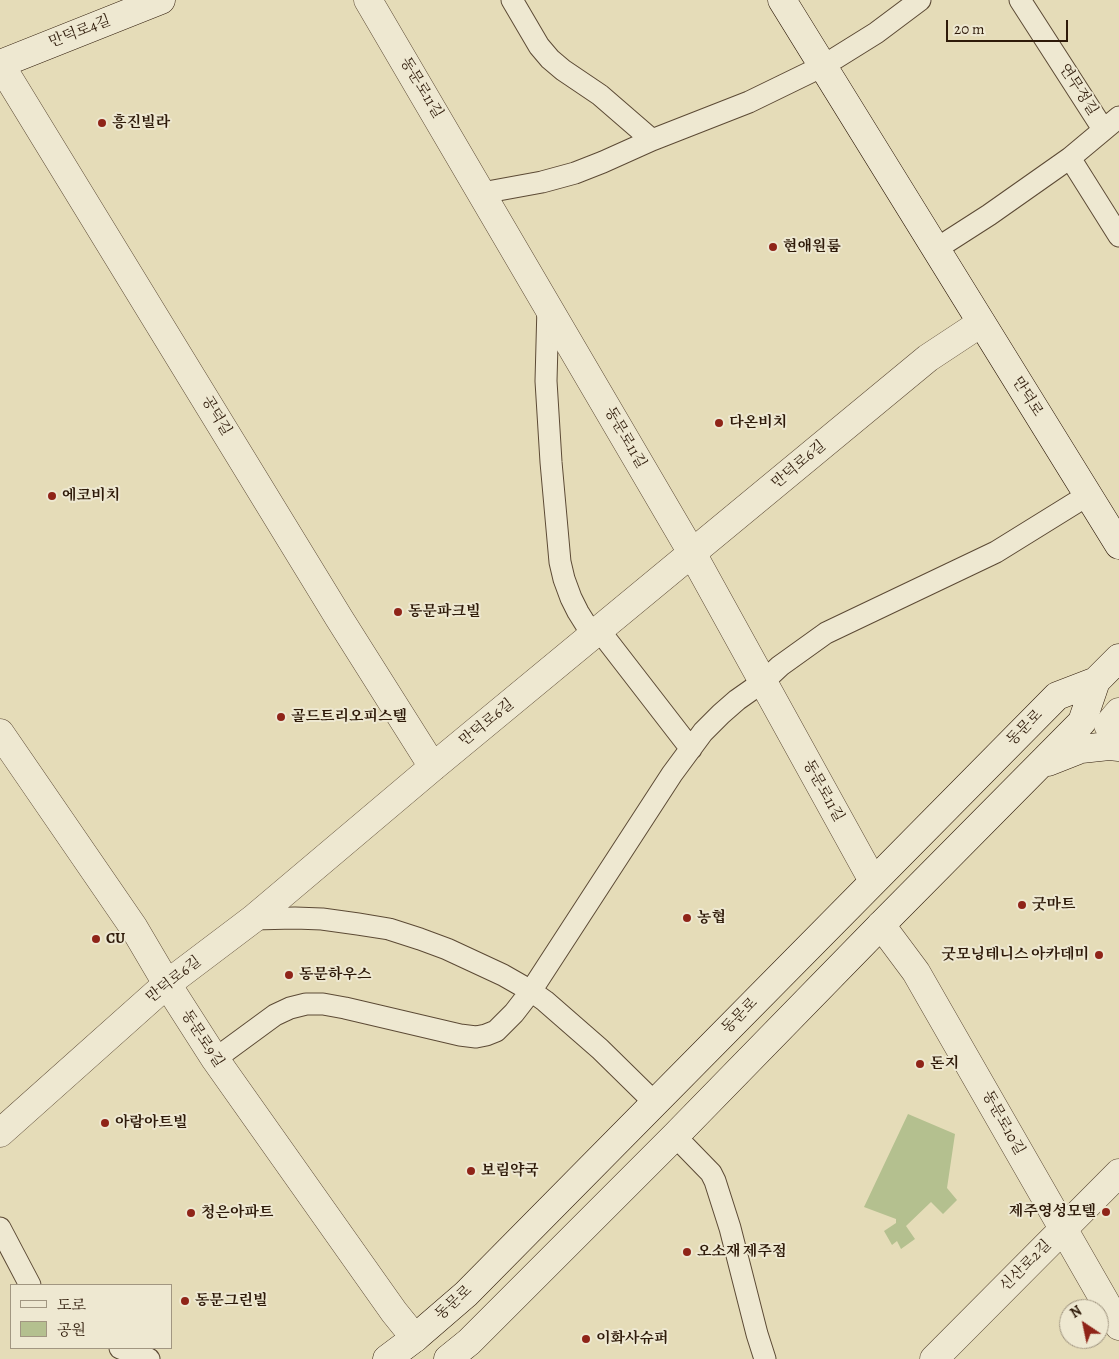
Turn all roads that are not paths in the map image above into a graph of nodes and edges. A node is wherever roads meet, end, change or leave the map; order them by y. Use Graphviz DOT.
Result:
graph roads {
  1 [pos="161,0"];
  2 [pos="368,0"];
  3 [pos="512,0"];
  4 [pos="782,0"];
  5 [pos="920,0"];
  6 [pos="1020,0"];
  7 [pos="0,64"];
  8 [pos="823,66"];
  9 [pos="1111,123"];
  10 [pos="652,140"];
  11 [pos="1070,158"];
  12 [pos="482,193"];
  13 [pos="1119,236"];
  14 [pos="936,249"];
  15 [pos="548,306"];
  16 [pos="981,323"];
  17 [pos="1088,495"];
  18 [pos="1119,545"];
  19 [pos="692,553"];
  20 [pos="596,633"];
  21 [pos="1119,658"];
  22 [pos="764,681"];
  23 [pos="1096,681"];
  24 [pos="1119,712"];
  25 [pos="1119,730"];
  26 [pos="0,733"];
  27 [pos="1119,747"];
  28 [pos="690,749"];
  29 [pos="1039,765"];
  30 [pos="433,767"];
  31 [pos="873,881"];
  32 [pos="253,919"];
  33 [pos="881,925"];
  34 [pos="167,984"];
  35 [pos="531,991"];
  36 [pos="215,1059"];
  37 [pos="654,1103"];
  38 [pos="0,1133"];
  39 [pos="675,1136"];
  40 [pos="1119,1173"];
  41 [pos="0,1228"];
  42 [pos="1063,1229"];
  43 [pos="29,1284"];
  44 [pos="1119,1326"];
  45 [pos="414,1338"];
  46 [pos="123,1349"];
  47 [pos="149,1359"];
  48 [pos="387,1359"];
  49 [pos="448,1359"];
  50 [pos="765,1359"];
  51 [pos="934,1359"];
  1 -- 7 [label="street, 만덕로4길"];
  2 -- 12 [label="street, 동문로11길"];
  3 -- 10 [label="lane"];
  4 -- 8 [label="street, 만덕로"];
  5 -- 8 [label="lane"];
  6 -- 9 [label="lane, 연무정길"];
  7 -- 30 [label="street, 공덕길"];
  8 -- 10 [label="lane"];
  8 -- 14 [label="street, 만덕로"];
  9 -- 11 [label="lane"];
  10 -- 12 [label="lane"];
  11 -- 13 [label="lane"];
  11 -- 14 [label="lane"];
  12 -- 15 [label="street, 동문로11길"];
  14 -- 16 [label="street, 만덕로"];
  15 -- 19 [label="street, 동문로11길"];
  15 -- 20 [label="lane"];
  16 -- 17 [label="street, 만덕로"];
  16 -- 19 [label="street, 만덕로6길"];
  17 -- 18 [label="street, 만덕로"];
  17 -- 22 [label="lane"];
  19 -- 20 [label="street, 만덕로6길"];
  19 -- 22 [label="street, 동문로11길"];
  20 -- 28 [label="lane"];
  20 -- 30 [label="street, 만덕로6길"];
  21 -- 23 [label="street, 동문로"];
  22 -- 28 [label="lane"];
  22 -- 31 [label="street, 동문로11길"];
  23 -- 29 [label="street, 동문로"];
  23 -- 31 [label="street, 동문로"];
  24 -- 25 [label="street"];
  26 -- 34 [label="street, 동문로9길"];
  27 -- 29 [label="street"];
  28 -- 35 [label="lane"];
  29 -- 33 [label="street, 동문로"];
  30 -- 32 [label="street, 만덕로6길"];
  31 -- 37 [label="street, 동문로"];
  32 -- 34 [label="street, 만덕로6길"];
  32 -- 35 [label="lane"];
  33 -- 39 [label="street, 동문로"];
  33 -- 42 [label="street, 동문로10길"];
  34 -- 36 [label="street, 동문로9길"];
  34 -- 38 [label="street, 만덕로6길"];
  35 -- 36 [label="lane"];
  35 -- 37 [label="lane"];
  36 -- 45 [label="street, 동문로9길"];
  37 -- 45 [label="street, 동문로"];
  39 -- 49 [label="street, 동문로"];
  39 -- 50 [label="lane"];
  40 -- 42 [label="street, 신산로2길"];
  41 -- 43 [label="lane"];
  42 -- 44 [label="street, 동문로10길"];
  42 -- 51 [label="street, 신산로2길"];
  45 -- 48 [label="street, 동문로"];
  46 -- 47 [label="lane"];
}
